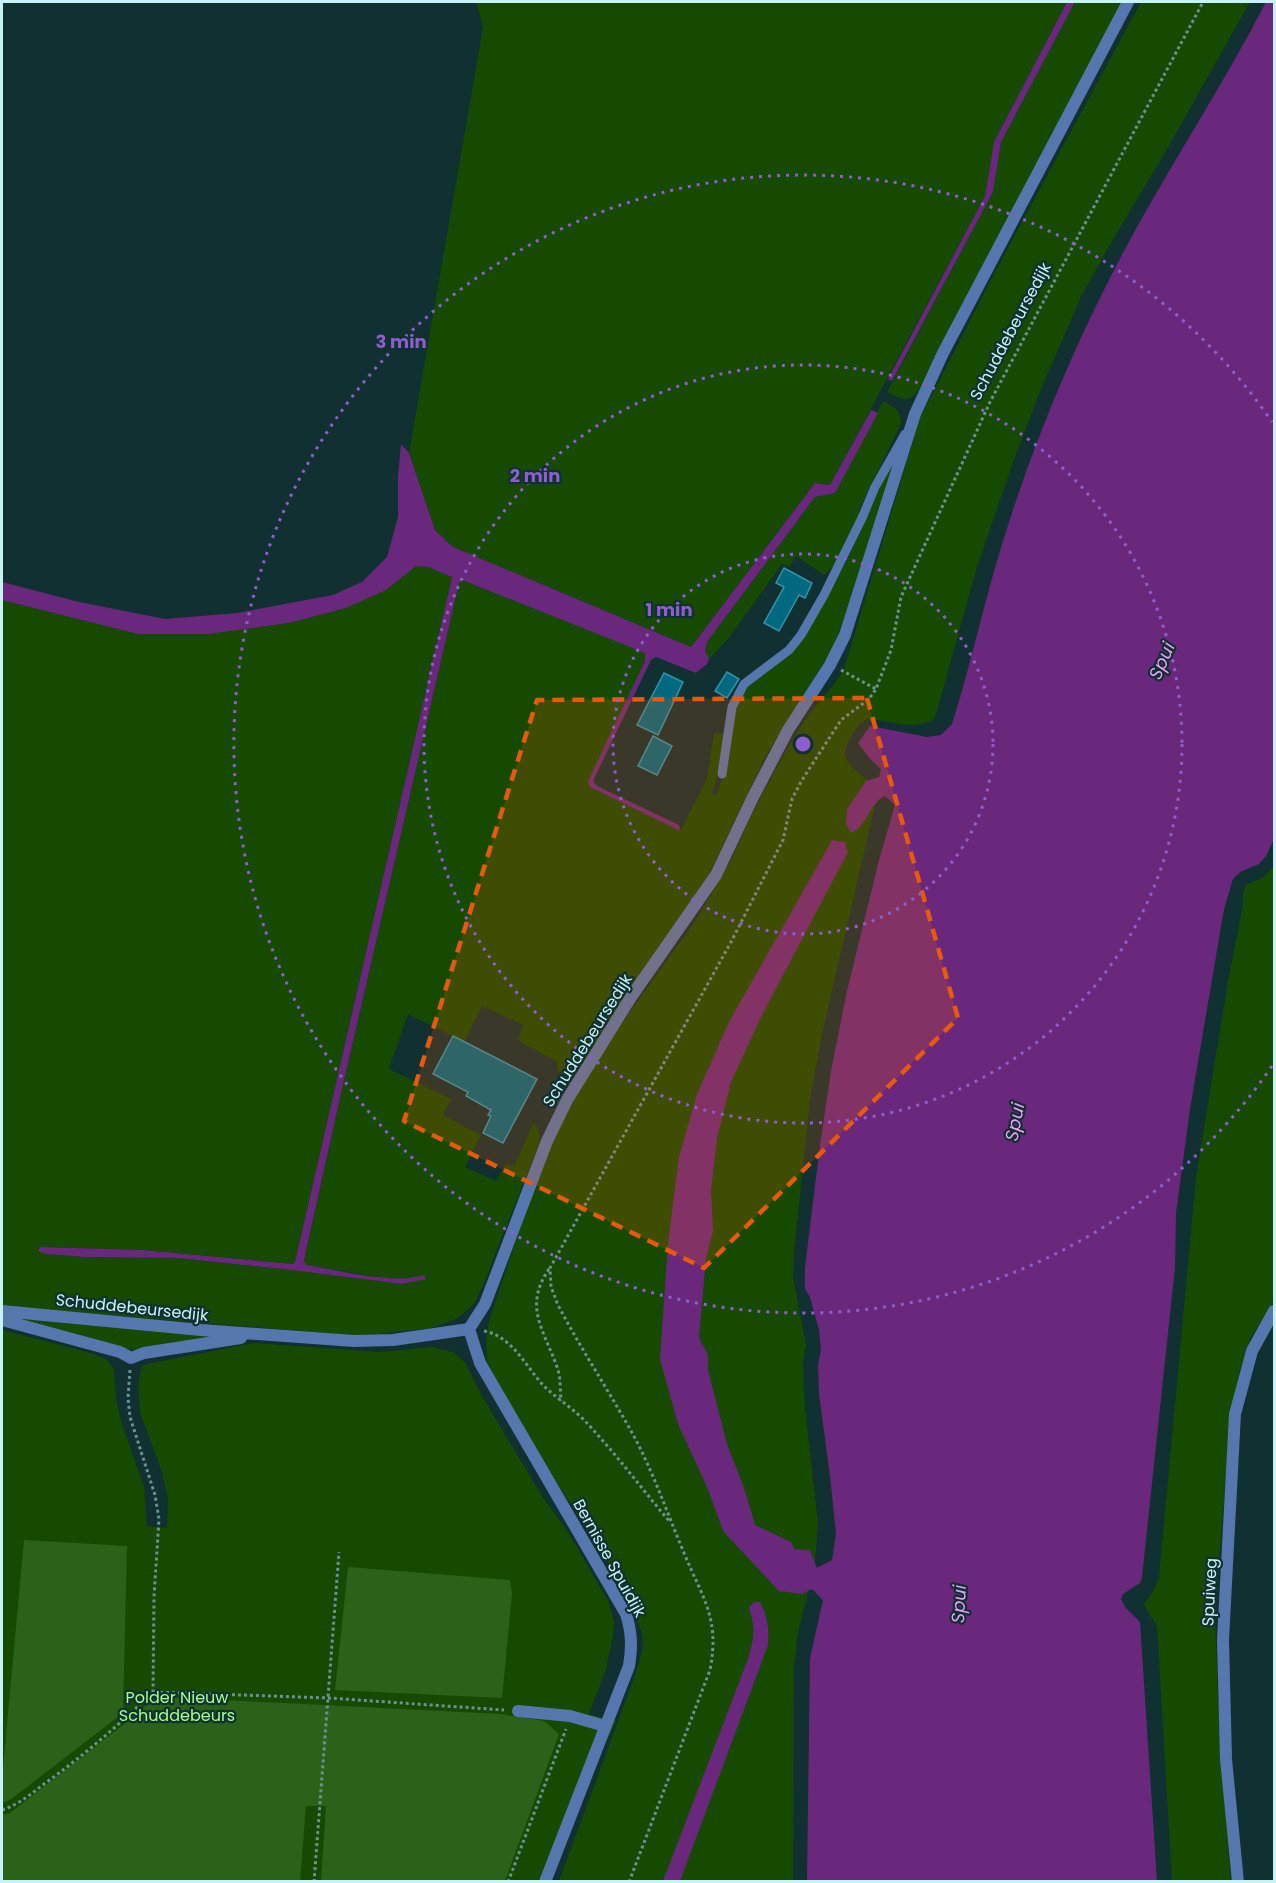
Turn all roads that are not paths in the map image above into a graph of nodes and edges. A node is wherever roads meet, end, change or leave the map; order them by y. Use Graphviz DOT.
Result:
graph roads {
  1 [pos="1128,2"];
  2 [pos="915,414"];
  3 [pos="722,774"];
  4 [pos="2,1311"];
  5 [pos="1275,1311"];
  6 [pos="2,1320"];
  7 [pos="469,1329"];
  8 [pos="260,1335"];
  9 [pos="518,1711"];
  10 [pos="605,1726"];
  11 [pos="545,1881"];
  12 [pos="1238,1881"];
  1 -- 2 [label="street, Schuddebeursedijk"];
  2 -- 3 [label="lane"];
  2 -- 7 [label="street, Schuddebeursedijk"];
  4 -- 8 [label="street, Schuddebeursedijk"];
  5 -- 12 [label="street, Spuiweg"];
  6 -- 8 [label="street, Schuddebeursedijk"];
  7 -- 8 [label="street, Schuddebeursedijk"];
  7 -- 10 [label="street, Bernisse Spuidijk"];
  9 -- 10 [label="street"];
  10 -- 11 [label="street, Bernisse Spuidijk"];
}
